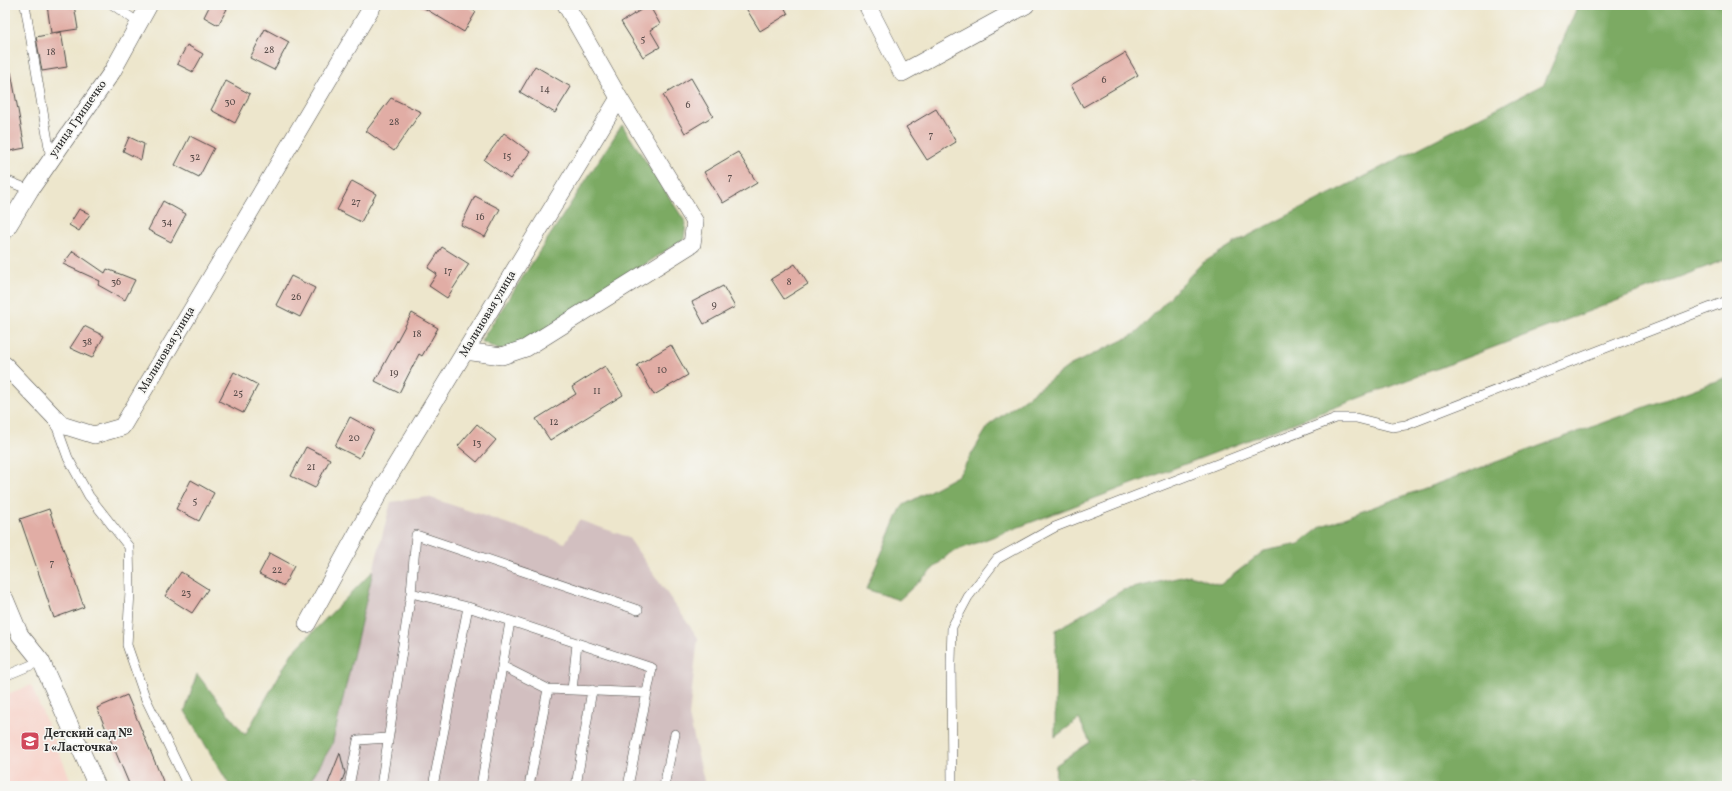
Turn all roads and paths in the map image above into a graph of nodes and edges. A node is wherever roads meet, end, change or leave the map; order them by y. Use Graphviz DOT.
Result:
graph roads {
  1 [pos="25,5"];
  2 [pos="113,5"];
  3 [pos="149,5"];
  4 [pos="373,5"];
  5 [pos="566,5"];
  6 [pos="867,5"];
  7 [pos="1026,5"];
  8 [pos="139,23"];
  9 [pos="619,98"];
  10 [pos="50,159"];
  11 [pos="5,180"];
  12 [pos="30,190"];
  13 [pos="5,231"];
  14 [pos="1727,301"];
  15 [pos="465,351"];
  16 [pos="5,366"];
  17 [pos="54,417"];
  18 [pos="411,593"];
  19 [pos="5,599"];
  20 [pos="468,607"];
  21 [pos="638,610"];
  22 [pos="510,622"];
  23 [pos="307,624"];
  24 [pos="577,644"];
  25 [pos="41,661"];
  26 [pos="502,666"];
  27 [pos="5,676"];
  28 [pos="548,689"];
  29 [pos="572,690"];
  30 [pos="592,690"];
  31 [pos="646,693"];
  32 [pos="675,734"];
  33 [pos="388,738"];
  34 [pos="97,786"];
  35 [pos="188,786"];
  36 [pos="349,786"];
  37 [pos="381,786"];
  38 [pos="433,786"];
  39 [pos="481,786"];
  40 [pos="529,786"];
  41 [pos="576,786"];
  42 [pos="628,786"];
  43 [pos="664,786"];
  44 [pos="952,786"];
  1 -- 10 [label="lane"];
  2 -- 8 [label="lane"];
  3 -- 8 [label="street, улица Гришечко"];
  4 -- 17 [label="street, Малиновая улица"];
  5 -- 9 [label="street"];
  6 -- 7 [label="street"];
  8 -- 10 [label="street, улица Гришечко"];
  9 -- 15 [label="street, Малиновая улица"];
  9 -- 15 [label="street"];
  10 -- 12 [label="street, улица Гришечко"];
  11 -- 12 [label="lane"];
  12 -- 13 [label="street, улица Гришечко"];
  14 -- 44 [label="lane"];
  15 -- 23 [label="street, Малиновая улица"];
  16 -- 17 [label="street, Малиновая улица"];
  17 -- 35 [label="lane"];
  18 -- 20 [label="lane"];
  18 -- 21 [label="lane"];
  18 -- 33 [label="lane"];
  19 -- 25 [label="street"];
  20 -- 22 [label="lane"];
  20 -- 38 [label="lane"];
  22 -- 24 [label="lane"];
  22 -- 26 [label="lane"];
  24 -- 29 [label="lane"];
  24 -- 31 [label="lane"];
  25 -- 27 [label="lane"];
  25 -- 34 [label="street"];
  26 -- 28 [label="lane"];
  26 -- 39 [label="lane"];
  28 -- 29 [label="lane"];
  28 -- 40 [label="lane"];
  29 -- 30 [label="lane"];
  30 -- 31 [label="lane"];
  30 -- 41 [label="lane"];
  31 -- 42 [label="lane"];
  32 -- 43 [label="lane"];
  33 -- 36 [label="lane"];
  33 -- 37 [label="lane"];
}
